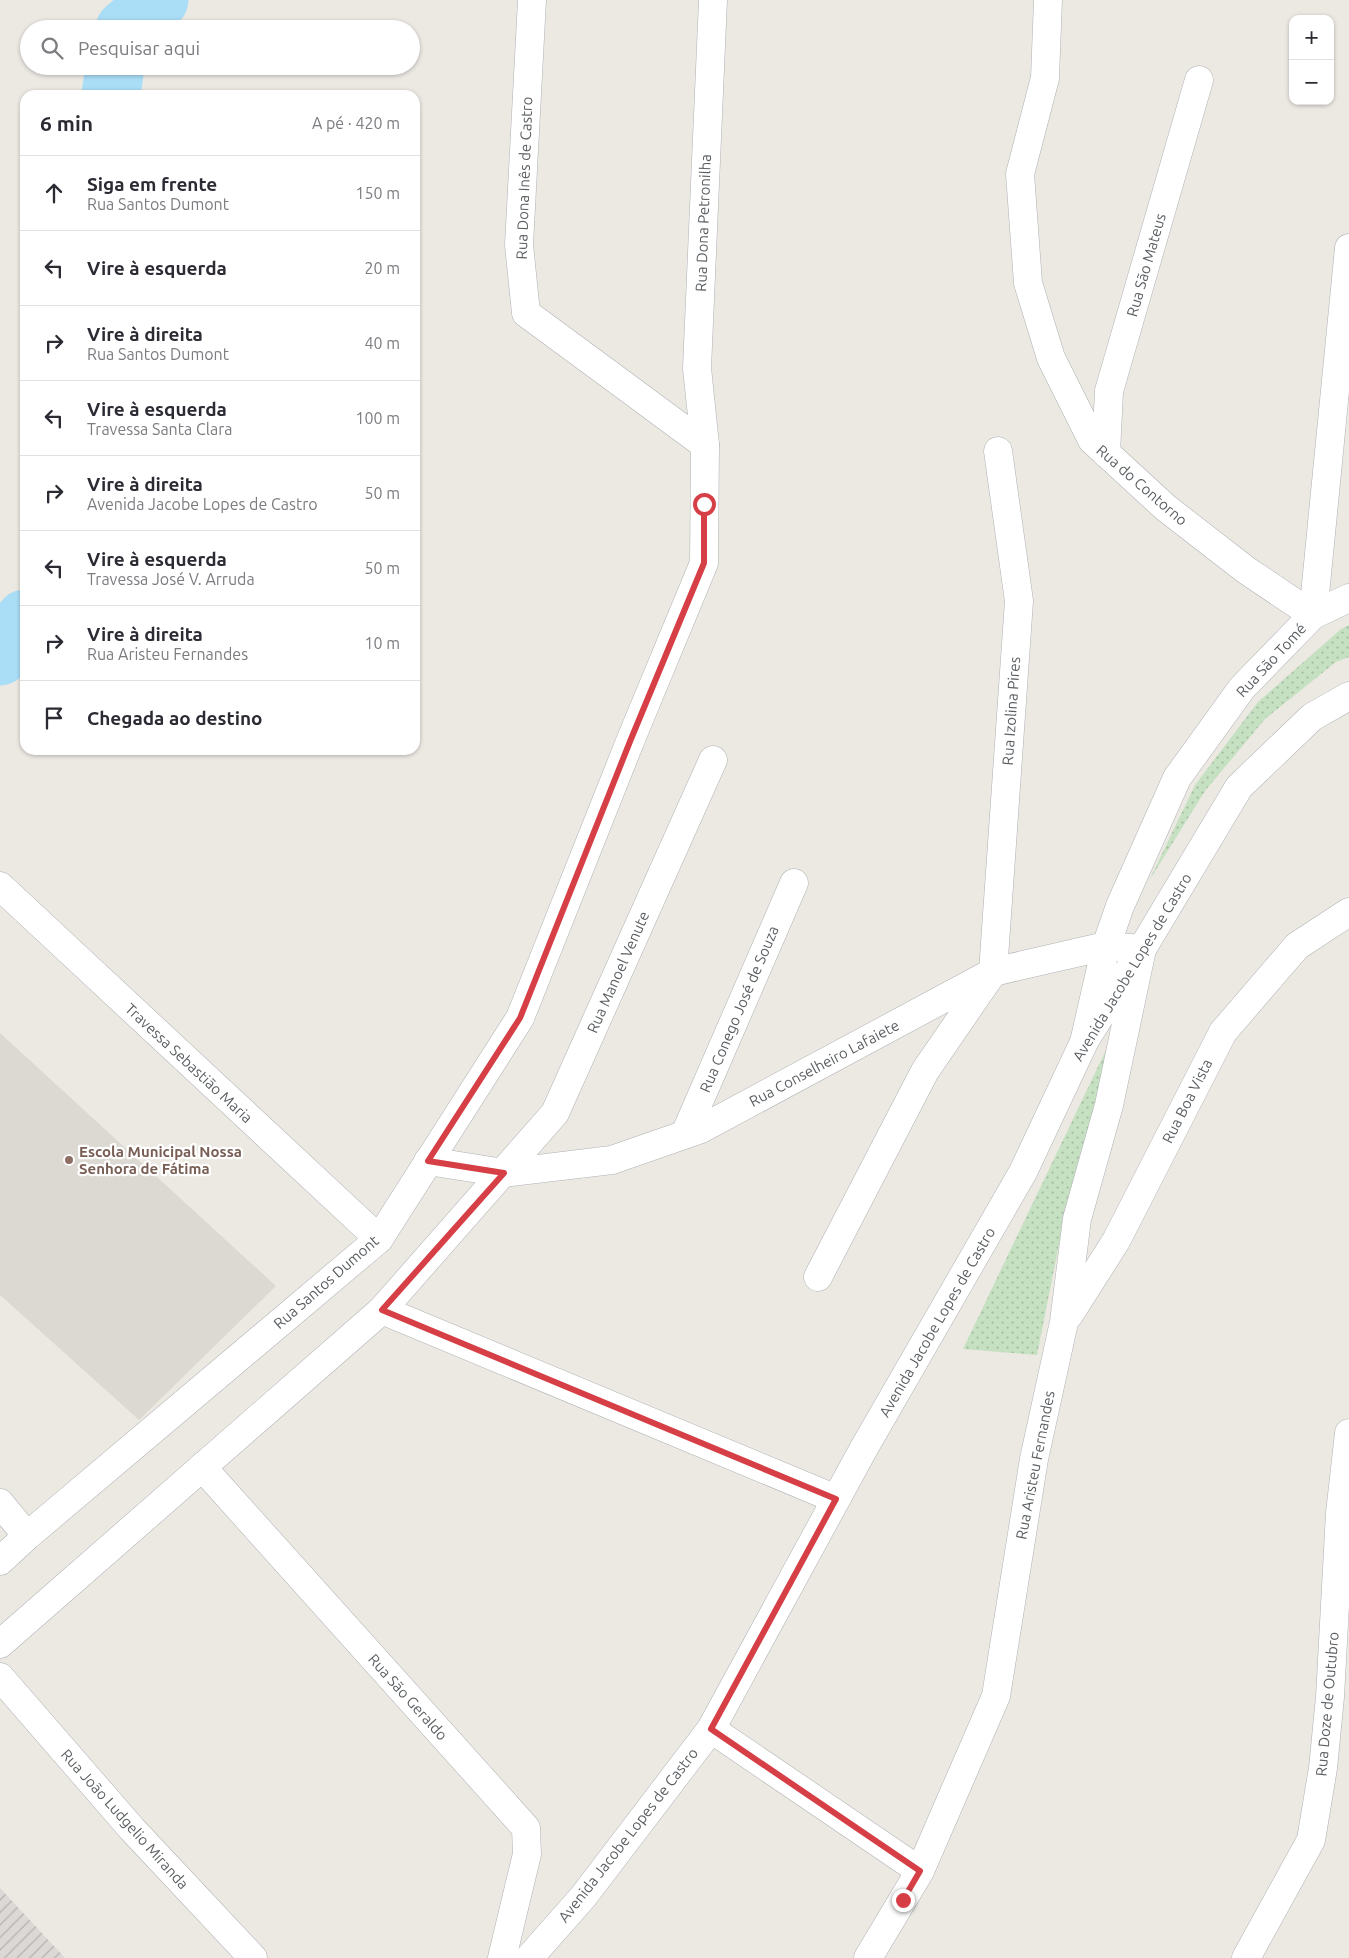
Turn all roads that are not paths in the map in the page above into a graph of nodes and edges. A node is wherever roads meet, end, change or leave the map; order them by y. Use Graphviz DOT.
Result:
graph roads {
  1 [pos="532,0"];
  2 [pos="712,0"];
  3 [pos="1048,0"];
  4 [pos="1199,80"];
  5 [pos="1349,248"];
  6 [pos="705,446"];
  7 [pos="998,451"];
  8 [pos="1106,453"];
  9 [pos="1349,598"];
  10 [pos="1313,614"];
  11 [pos="1349,696"];
  12 [pos="713,760"];
  13 [pos="794,883"];
  14 [pos="0,886"];
  15 [pos="1349,912"];
  16 [pos="1106,946"];
  17 [pos="1142,949"];
  18 [pos="993,972"];
  19 [pos="1084,1040"];
  20 [pos="685,1134"];
  21 [pos="428,1161"];
  22 [pos="504,1173"];
  23 [pos="378,1239"];
  24 [pos="818,1277"];
  25 [pos="382,1310"];
  26 [pos="1064,1322"];
  27 [pos="1349,1433"];
  28 [pos="202,1467"];
  29 [pos="836,1499"];
  30 [pos="0,1503"];
  31 [pos="27,1536"];
  32 [pos="0,1561"];
  33 [pos="0,1644"];
  34 [pos="0,1678"];
  35 [pos="711,1729"];
  36 [pos="920,1871"];
  37 [pos="253,1958"];
  38 [pos="502,1958"];
  39 [pos="529,1958"];
  40 [pos="868,1958"];
  41 [pos="1246,1958"];
  1 -- 6 [label="street, Rua Dona Inês de Castro"];
  2 -- 6 [label="street, Rua Dona Petronilha"];
  3 -- 8 [label="street, Rua do Contorno"];
  4 -- 8 [label="street, Rua São Mateus"];
  5 -- 10 [label="street, Rua São Tomé"];
  6 -- 21 [label="street, Rua Santos Dumont"];
  7 -- 18 [label="street, Rua Izolina Pires"];
  8 -- 10 [label="street, Rua do Contorno"];
  9 -- 10 [label="street"];
  10 -- 16 [label="street, Rua São Tomé"];
  11 -- 17 [label="street, Avenida Jacobe Lopes de Castro"];
  12 -- 22 [label="street, Rua Manoel Venute"];
  13 -- 20 [label="street, Rua Conego José de Souza"];
  14 -- 23 [label="street, Travessa Sebastião Maria"];
  15 -- 26 [label="street, Rua Boa Vista"];
  16 -- 17 [label="street, Rua Conselheiro Lafaiete"];
  16 -- 18 [label="street, Rua Conselheiro Lafaiete"];
  16 -- 19 [label="street, Rua São Tomé"];
  17 -- 19 [label="street, Avenida Jacobe Lopes de Castro"];
  17 -- 26 [label="street, Rua Aristeu Fernandes"];
  18 -- 20 [label="street, Rua Conselheiro Lafaiete"];
  18 -- 24 [label="street"];
  19 -- 29 [label="street, Avenida Jacobe Lopes de Castro"];
  20 -- 22 [label="street, Rua Conselheiro Lafaiete"];
  21 -- 22 [label="street, Rua Conselheiro Lafaiete"];
  21 -- 23 [label="street, Rua Santos Dumont"];
  22 -- 25 [label="street"];
  23 -- 31 [label="street, Rua Santos Dumont"];
  25 -- 28 [label="street"];
  25 -- 29 [label="street"];
  26 -- 36 [label="street, Rua Aristeu Fernandes"];
  27 -- 41 [label="street, Rua Doze de Outubro"];
  28 -- 33 [label="street"];
  28 -- 38 [label="street, Rua São Geraldo"];
  29 -- 35 [label="street, Avenida Jacobe Lopes de Castro"];
  30 -- 31 [label="street"];
  31 -- 32 [label="street, Rua Santos Dumont"];
  34 -- 37 [label="street, Rua João Ludgelio Miranda"];
  35 -- 36 [label="street"];
  35 -- 39 [label="street, Avenida Jacobe Lopes de Castro"];
  36 -- 40 [label="street, Rua Aristeu Fernandes"];
}
